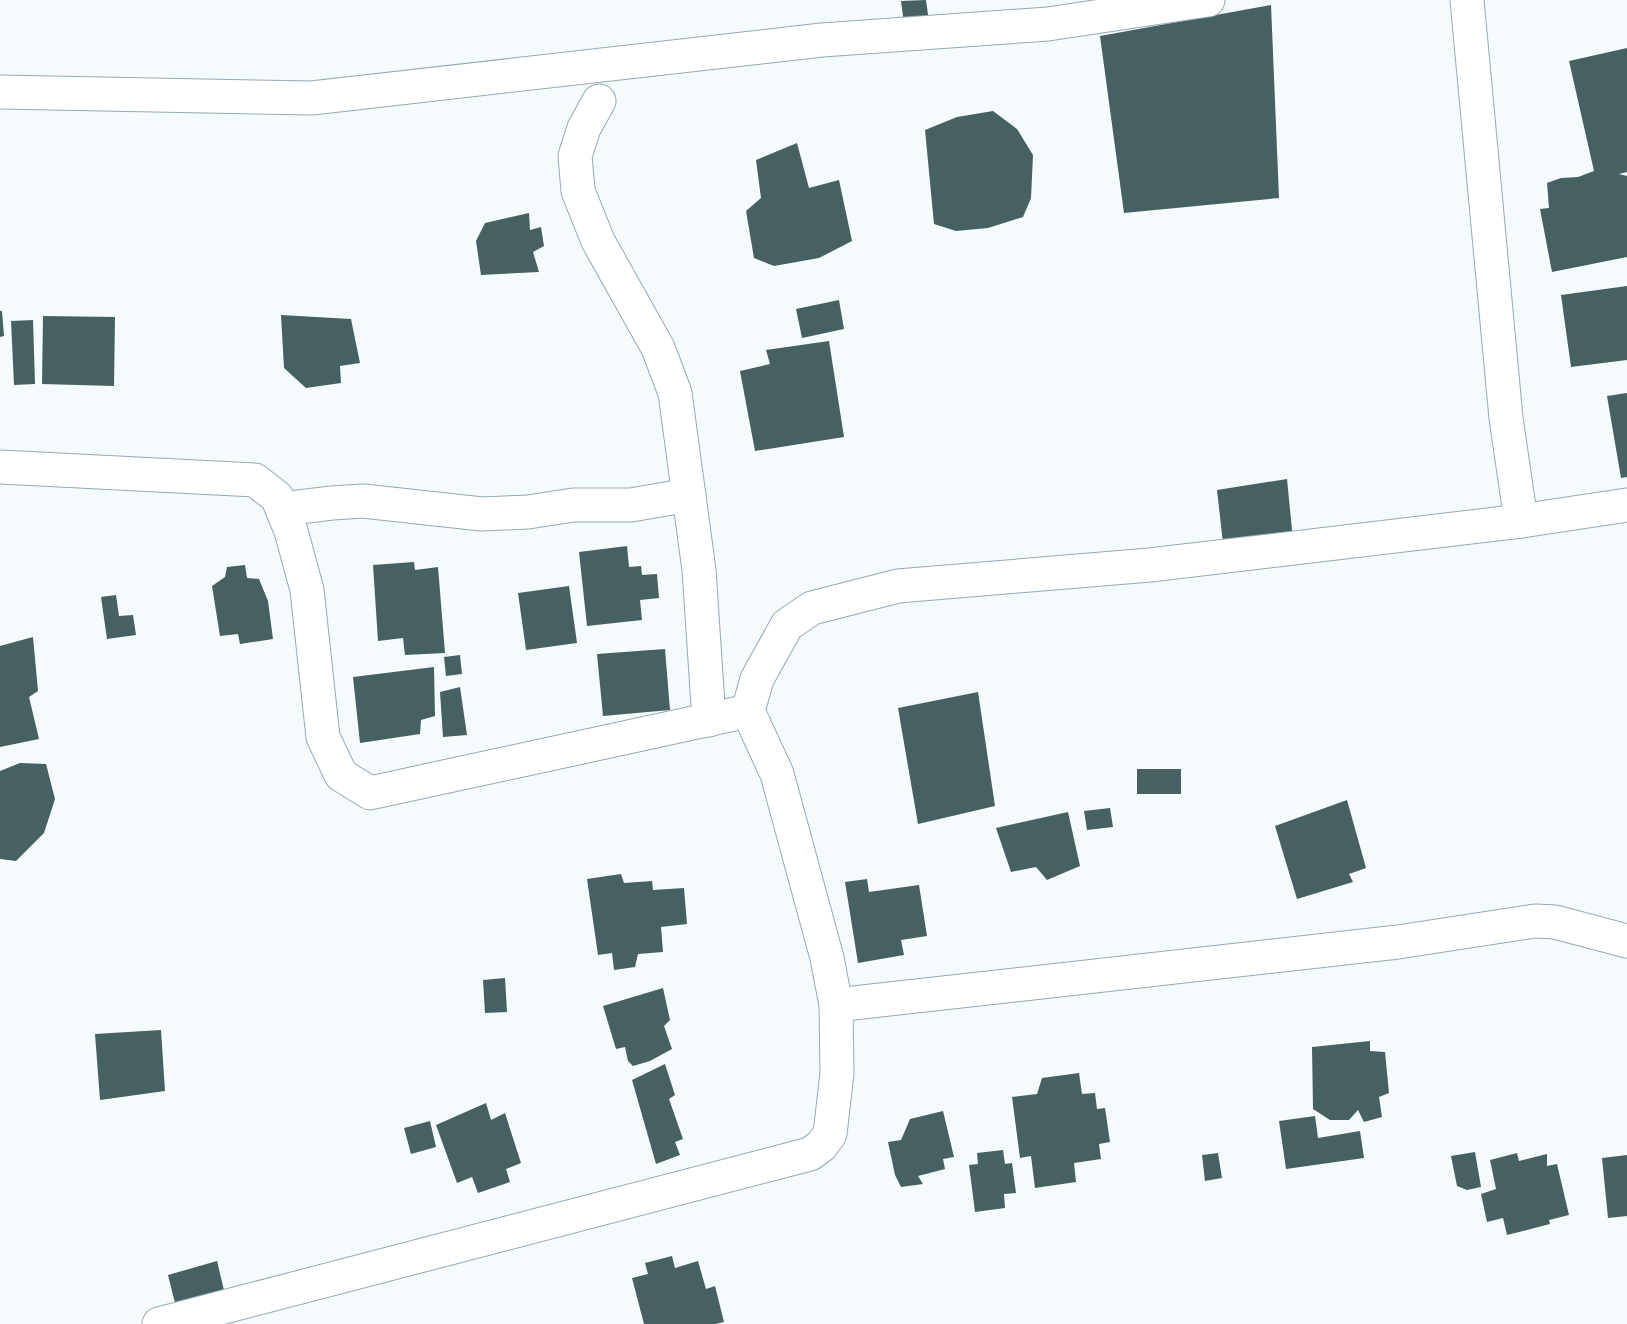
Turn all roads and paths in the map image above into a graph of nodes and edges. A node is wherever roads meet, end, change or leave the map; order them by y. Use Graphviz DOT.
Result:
graph roads {
  1 [pos="1208,0"];
  2 [pos="1467,0"];
  3 [pos="0,92"];
  4 [pos="598,101"];
  5 [pos="0,467"];
  6 [pos="689,495"];
  7 [pos="1627,505"];
  8 [pos="282,509"];
  9 [pos="1521,521"];
  10 [pos="748,711"];
  11 [pos="709,720"];
  12 [pos="1627,941"];
  13 [pos="836,1005"];
  14 [pos="159,1324"];
  1 -- 3 [label="street"];
  2 -- 9 [label="street"];
  4 -- 6 [label="street"];
  5 -- 8 [label="street"];
  6 -- 8 [label="street"];
  6 -- 11 [label="street"];
  7 -- 9 [label="street"];
  8 -- 11 [label="street"];
  9 -- 10 [label="street"];
  10 -- 11 [label="street"];
  10 -- 13 [label="street"];
  12 -- 13 [label="street"];
  13 -- 14 [label="street"];
}
